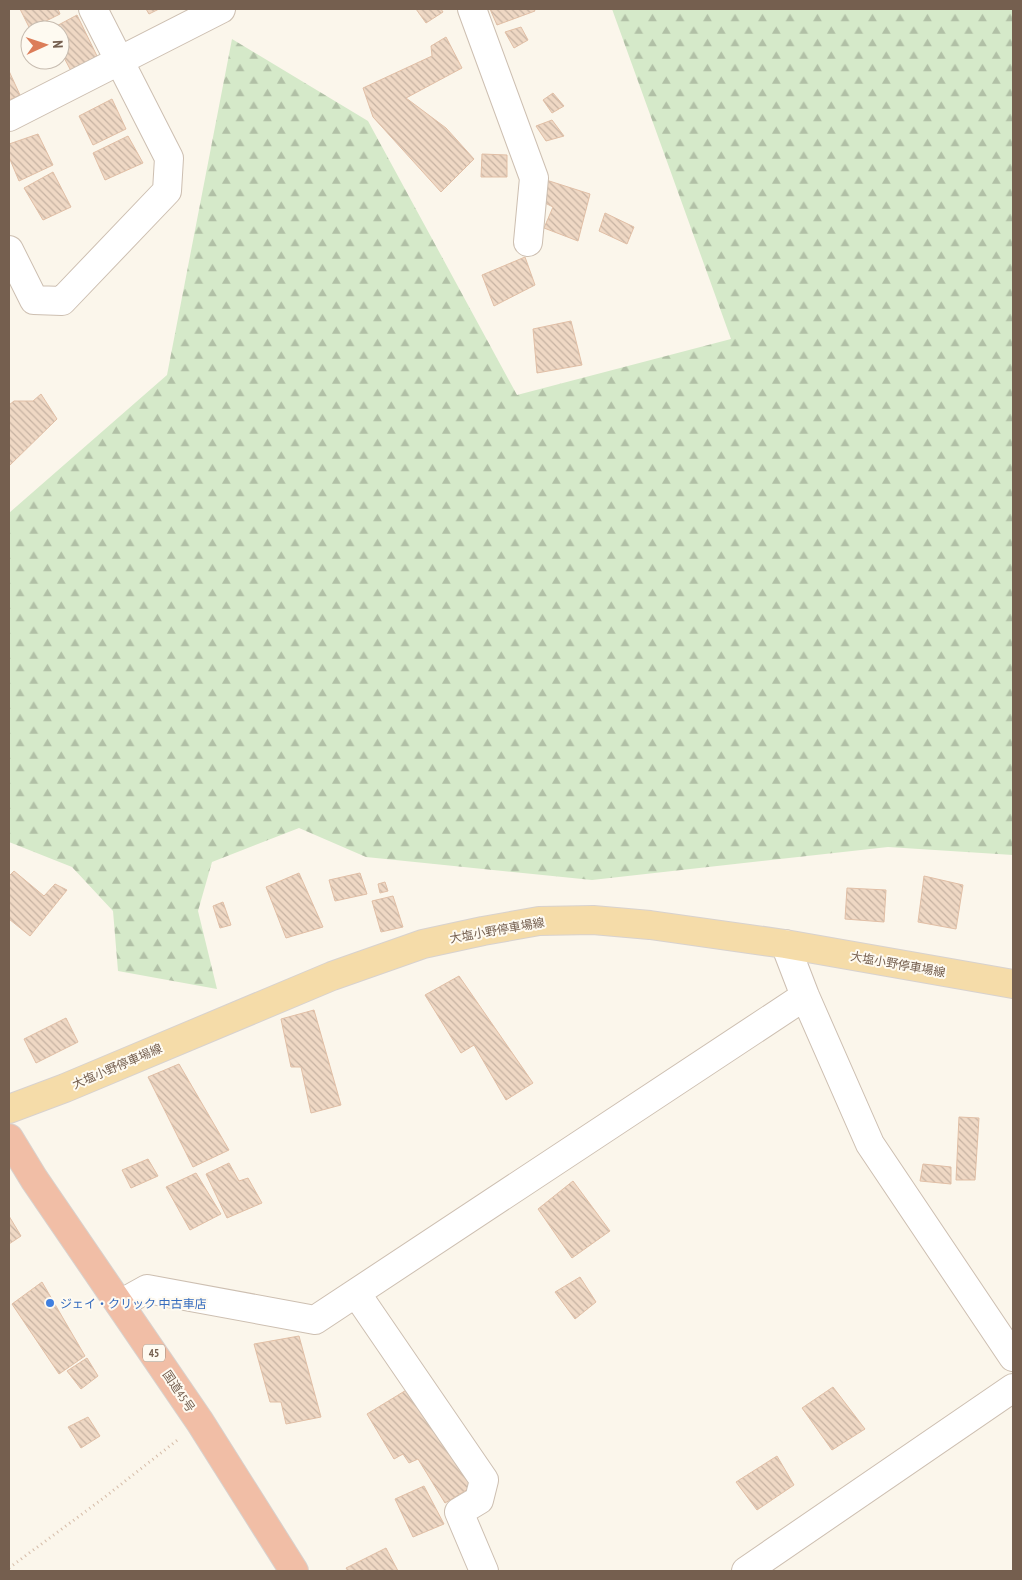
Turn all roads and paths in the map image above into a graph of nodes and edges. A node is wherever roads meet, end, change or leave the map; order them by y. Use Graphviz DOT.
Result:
graph roads {
  1 [pos="93,9"];
  2 [pos="221,9"];
  3 [pos="472,9"];
  4 [pos="119,60"];
  5 [pos="9,117"];
  6 [pos="528,242"];
  7 [pos="9,250"];
  8 [pos="785,944"];
  9 [pos="1013,984"];
  10 [pos="805,996"];
  11 [pos="9,1109"];
  12 [pos="9,1138"];
  13 [pos="356,1293"];
  14 [pos="120,1304"];
  15 [pos="1013,1357"];
  16 [pos="1013,1388"];
  17 [pos="200,1422"];
  18 [pos="9,1568"];
  19 [pos="294,1571"];
  20 [pos="484,1571"];
  21 [pos="746,1571"];
  1 -- 4 [label="street"];
  2 -- 4 [label="street"];
  3 -- 6 [label="street"];
  4 -- 5 [label="street"];
  4 -- 7 [label="street"];
  8 -- 9 [label="main road, 大塩小野停車場線"];
  8 -- 10 [label="street"];
  8 -- 11 [label="main road, 大塩小野停車場線"];
  10 -- 13 [label="street"];
  10 -- 15 [label="street"];
  12 -- 14 [label="highway, 国道45号 / 45"];
  13 -- 14 [label="street"];
  13 -- 20 [label="street"];
  14 -- 17 [label="highway, 国道45号 / 45"];
  16 -- 21 [label="street"];
  17 -- 18 [label="path"];
  17 -- 19 [label="highway, 国道45号 / 45"];
}
